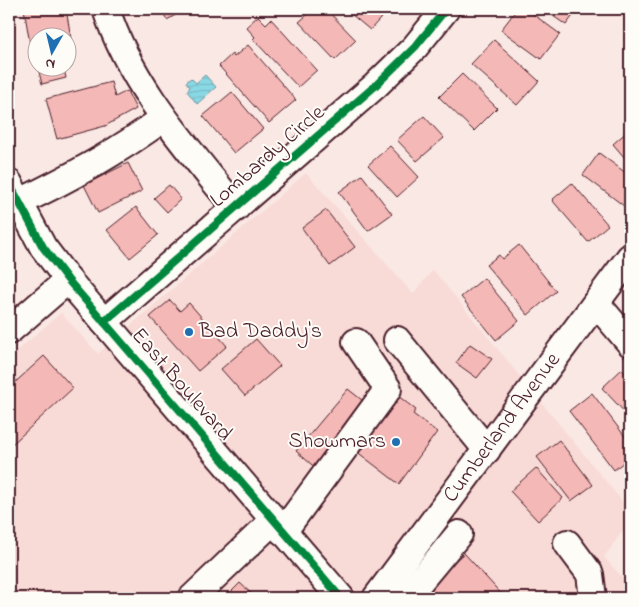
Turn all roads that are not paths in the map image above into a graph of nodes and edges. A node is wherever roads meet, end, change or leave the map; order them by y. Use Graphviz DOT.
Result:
graph roads {
  1 [pos="106,9"];
  2 [pos="446,9"];
  3 [pos="164,118"];
  4 [pos="13,193"];
  5 [pos="236,208"];
  6 [pos="630,257"];
  7 [pos="68,280"];
  8 [pos="596,303"];
  9 [pos="104,322"];
  10 [pos="9,331"];
  11 [pos="397,340"];
  12 [pos="356,342"];
  13 [pos="630,343"];
  14 [pos="487,450"];
  15 [pos="278,526"];
  16 [pos="459,534"];
  17 [pos="567,543"];
  18 [pos="192,598"];
  19 [pos="342,598"];
  20 [pos="376,598"];
  21 [pos="406,598"];
  22 [pos="593,598"];
  1 -- 3 [label="street"];
  2 -- 5 [label="street, Lombardy Circle"];
  3 -- 4 [label="street"];
  3 -- 5 [label="street"];
  4 -- 7 [label="street, East Boulevard"];
  5 -- 9 [label="street, Lombardy Circle"];
  6 -- 8 [label="street, Cumberland Avenue"];
  7 -- 9 [label="street, East Boulevard"];
  7 -- 10 [label="street"];
  8 -- 13 [label="street"];
  8 -- 14 [label="street, Cumberland Avenue"];
  9 -- 15 [label="street, East Boulevard"];
  11 -- 14 [label="street"];
  12 -- 15 [label="street"];
  14 -- 20 [label="street, Cumberland Avenue"];
  15 -- 18 [label="street"];
  15 -- 19 [label="street, East Boulevard"];
  16 -- 21 [label="street"];
  17 -- 22 [label="street"];
}
